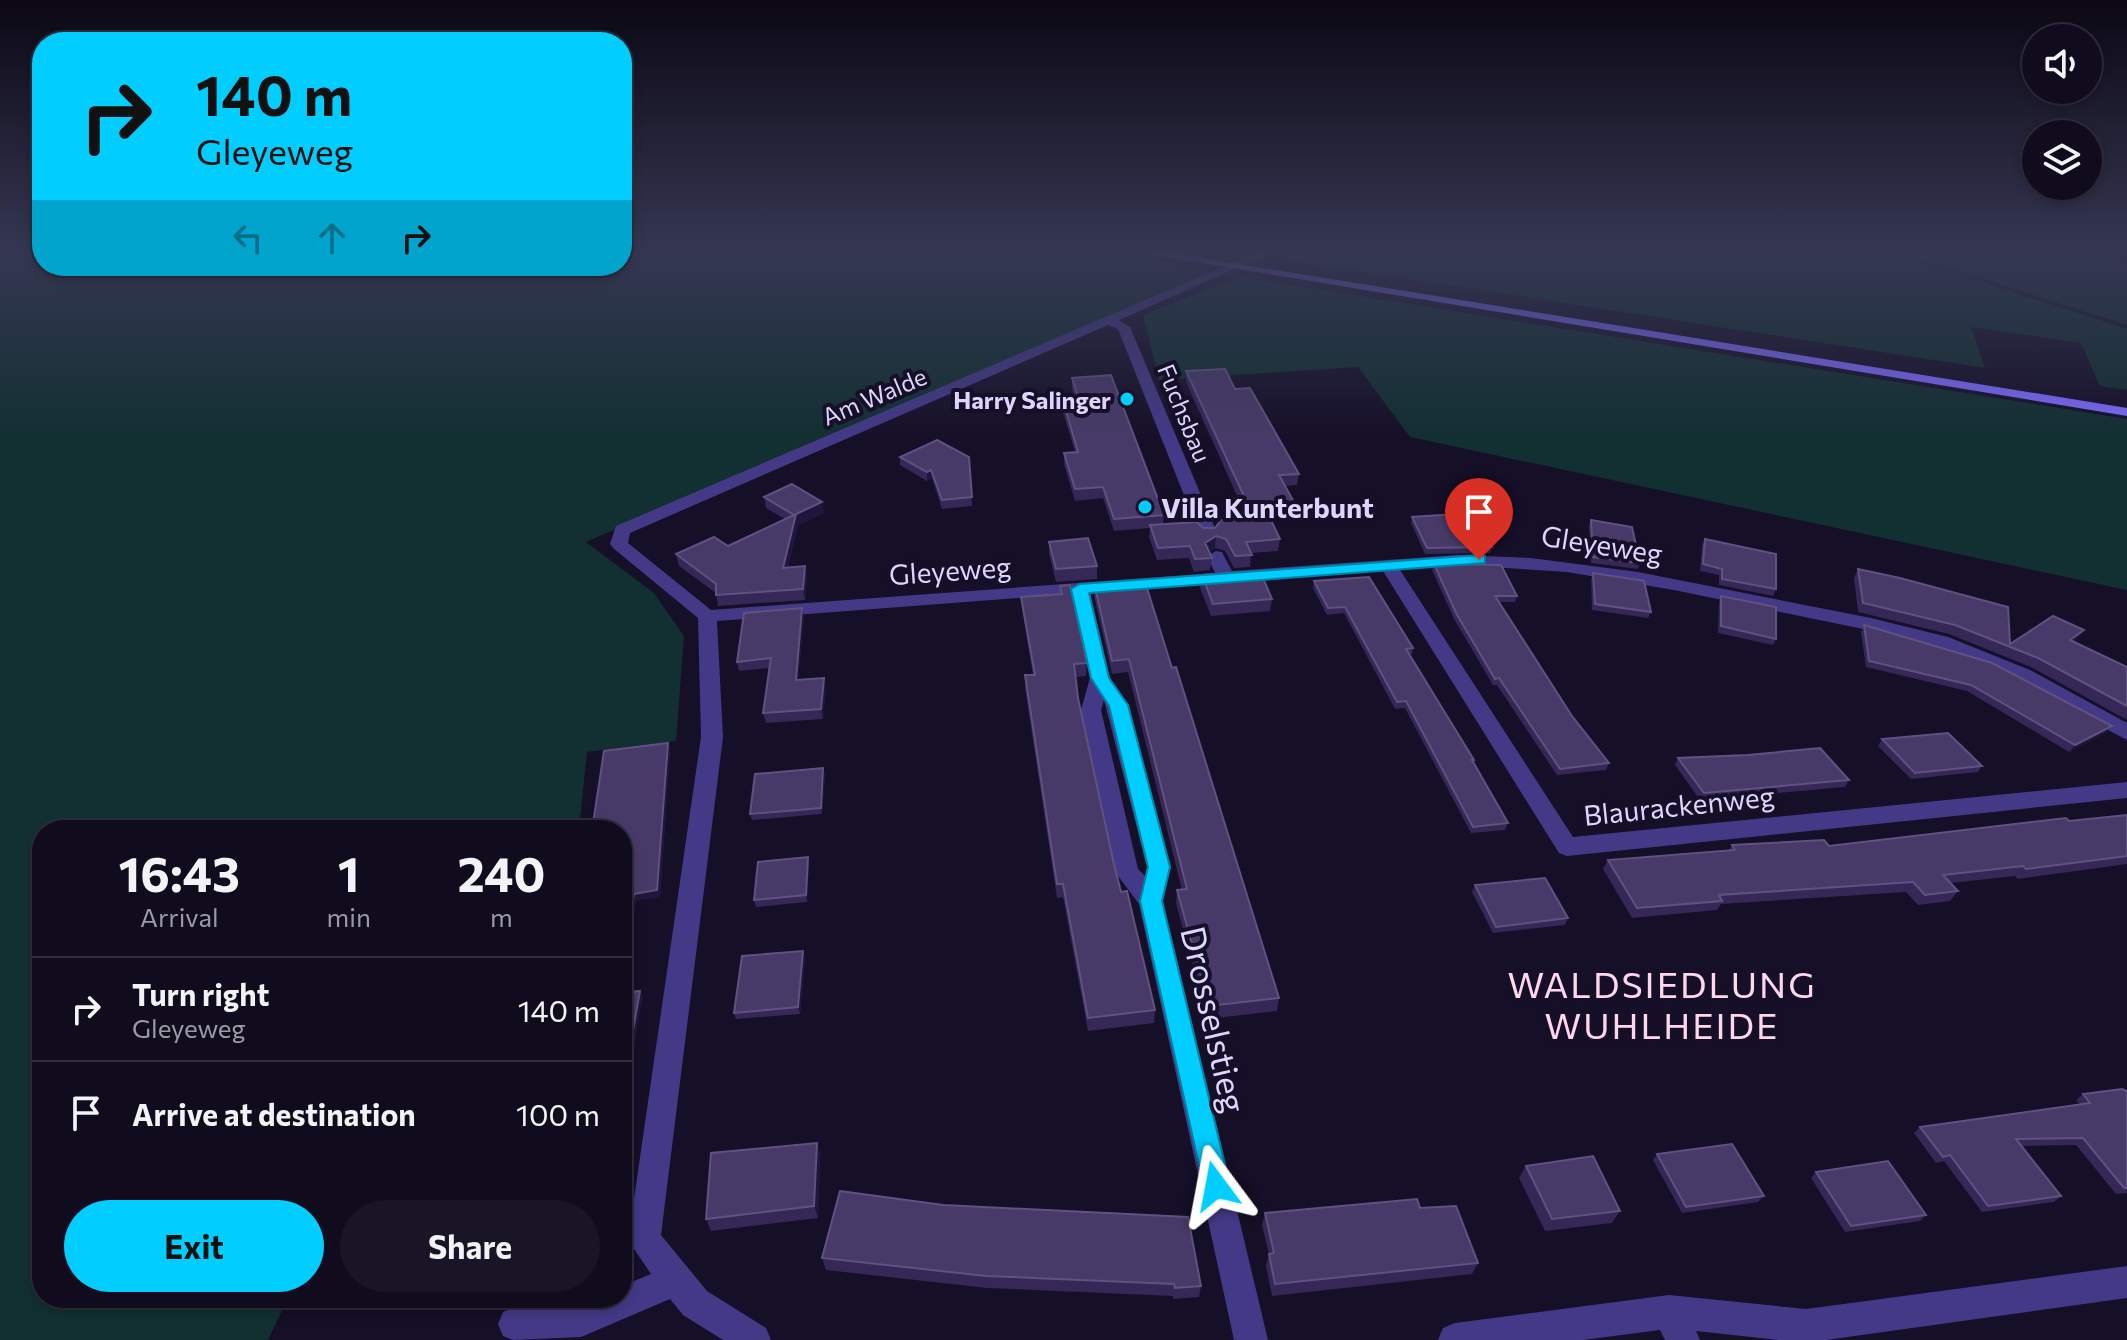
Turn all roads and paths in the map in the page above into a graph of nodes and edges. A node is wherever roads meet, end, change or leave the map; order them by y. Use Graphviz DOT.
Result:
graph roads {
  1 [pos="1122,316"];
  2 [pos="1549,316"];
  3 [pos="1574,316"];
  4 [pos="1109,321"];
  5 [pos="2127,401"];
  6 [pos="2127,412"];
  7 [pos="1208,533"];
  8 [pos="1216,556"];
  9 [pos="1389,566"];
  10 [pos="1226,577"];
  11 [pos="1080,589"];
  12 [pos="707,616"];
  13 [pos="1100,678"];
  14 [pos="2127,733"];
  15 [pos="2127,790"];
  16 [pos="1151,901"];
  17 [pos="673,1281"];
  18 [pos="2127,1282"];
  19 [pos="632,1298"];
  20 [pos="609,1308"];
  21 [pos="515,1324"];
  22 [pos="1676,1326"];
  23 [pos="754,1340"];
  24 [pos="1251,1340"];
  25 [pos="1455,1340"];
  1 -- 4 [label="street, Am Walde"];
  2 -- 6 [label="main road"];
  3 -- 5 [label="main road"];
  4 -- 7 [label="street, Fuchsbau"];
  4 -- 12 [label="street, Am Walde"];
  8 -- 10 [label="street"];
  9 -- 10 [label="street, Gleyeweg"];
  9 -- 14 [label="street, Gleyeweg"];
  9 -- 15 [label="street, Blaurackenweg"];
  10 -- 11 [label="street, Gleyeweg"];
  11 -- 12 [label="street, Gleyeweg"];
  11 -- 13 [label="street, Drosselstieg"];
  12 -- 17 [label="street"];
  13 -- 16 [label="street, Drosselstieg"];
  13 -- 16 [label="street, Drosselstieg"];
  16 -- 24 [label="street, Drosselstieg"];
  17 -- 19 [label="street"];
  17 -- 23 [label="street"];
  18 -- 22 [label="street"];
  20 -- 21 [label="street"];
  22 -- 25 [label="street"];
}
